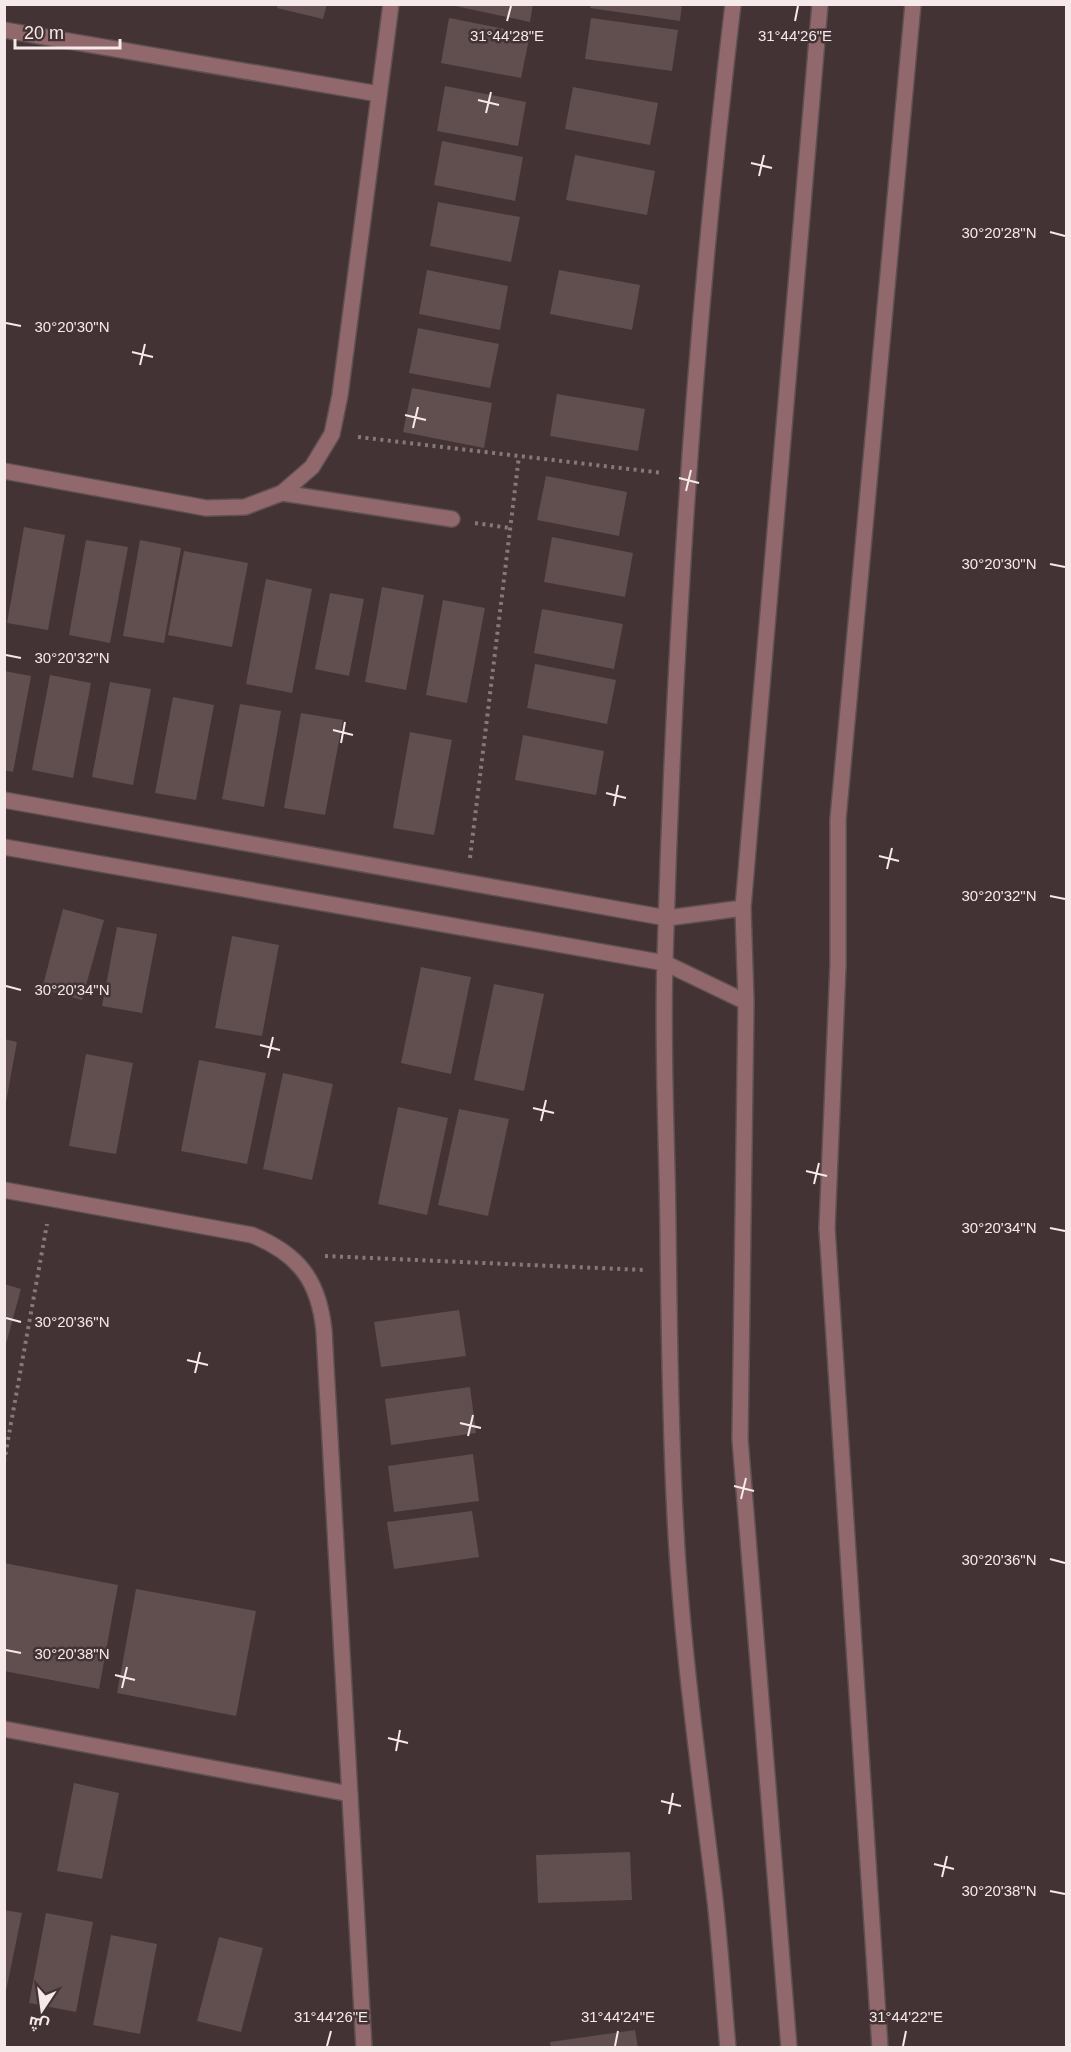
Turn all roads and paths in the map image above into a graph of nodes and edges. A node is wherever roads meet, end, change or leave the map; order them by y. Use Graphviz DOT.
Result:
graph roads {
  1 [pos="391,4"];
  2 [pos="733,4"];
  3 [pos="820,4"];
  4 [pos="913,4"];
  5 [pos="4,30"];
  6 [pos="380,94"];
  7 [pos="332,434"];
  8 [pos="519,456"];
  9 [pos="4,471"];
  10 [pos="687,476"];
  11 [pos="282,493"];
  12 [pos="452,519"];
  13 [pos="510,528"];
  14 [pos="4,800"];
  15 [pos="4,847"];
  16 [pos="467,882"];
  17 [pos="743,908"];
  18 [pos="667,918"];
  19 [pos="665,963"];
  20 [pos="746,1002"];
  21 [pos="4,1190"];
  22 [pos="51,1198"];
  23 [pos="289,1254"];
  24 [pos="669,1271"];
  25 [pos="4,1462"];
  26 [pos="4,1729"];
  27 [pos="350,1794"];
  28 [pos="364,2048"];
  29 [pos="728,2048"];
  30 [pos="789,2048"];
  31 [pos="880,2048"];
  1 -- 6 [label="street"];
  2 -- 10 [label="street"];
  3 -- 17 [label="street"];
  4 -- 31 [label="street"];
  5 -- 6 [label="street"];
  6 -- 7 [label="street"];
  7 -- 8 [label="path"];
  7 -- 11 [label="street"];
  8 -- 10 [label="path"];
  8 -- 13 [label="path"];
  9 -- 11 [label="street"];
  10 -- 18 [label="street"];
  11 -- 12 [label="street"];
  12 -- 13 [label="path"];
  13 -- 16 [label="path"];
  14 -- 16 [label="street"];
  15 -- 19 [label="street"];
  16 -- 18 [label="street"];
  17 -- 18 [label="street"];
  17 -- 20 [label="street"];
  18 -- 19 [label="street"];
  19 -- 20 [label="street"];
  19 -- 24 [label="street"];
  20 -- 30 [label="street"];
  21 -- 22 [label="street"];
  22 -- 23 [label="street"];
  22 -- 25 [label="path"];
  23 -- 24 [label="path"];
  23 -- 27 [label="street"];
  24 -- 29 [label="street"];
  26 -- 27 [label="street"];
  27 -- 28 [label="street"];
}
